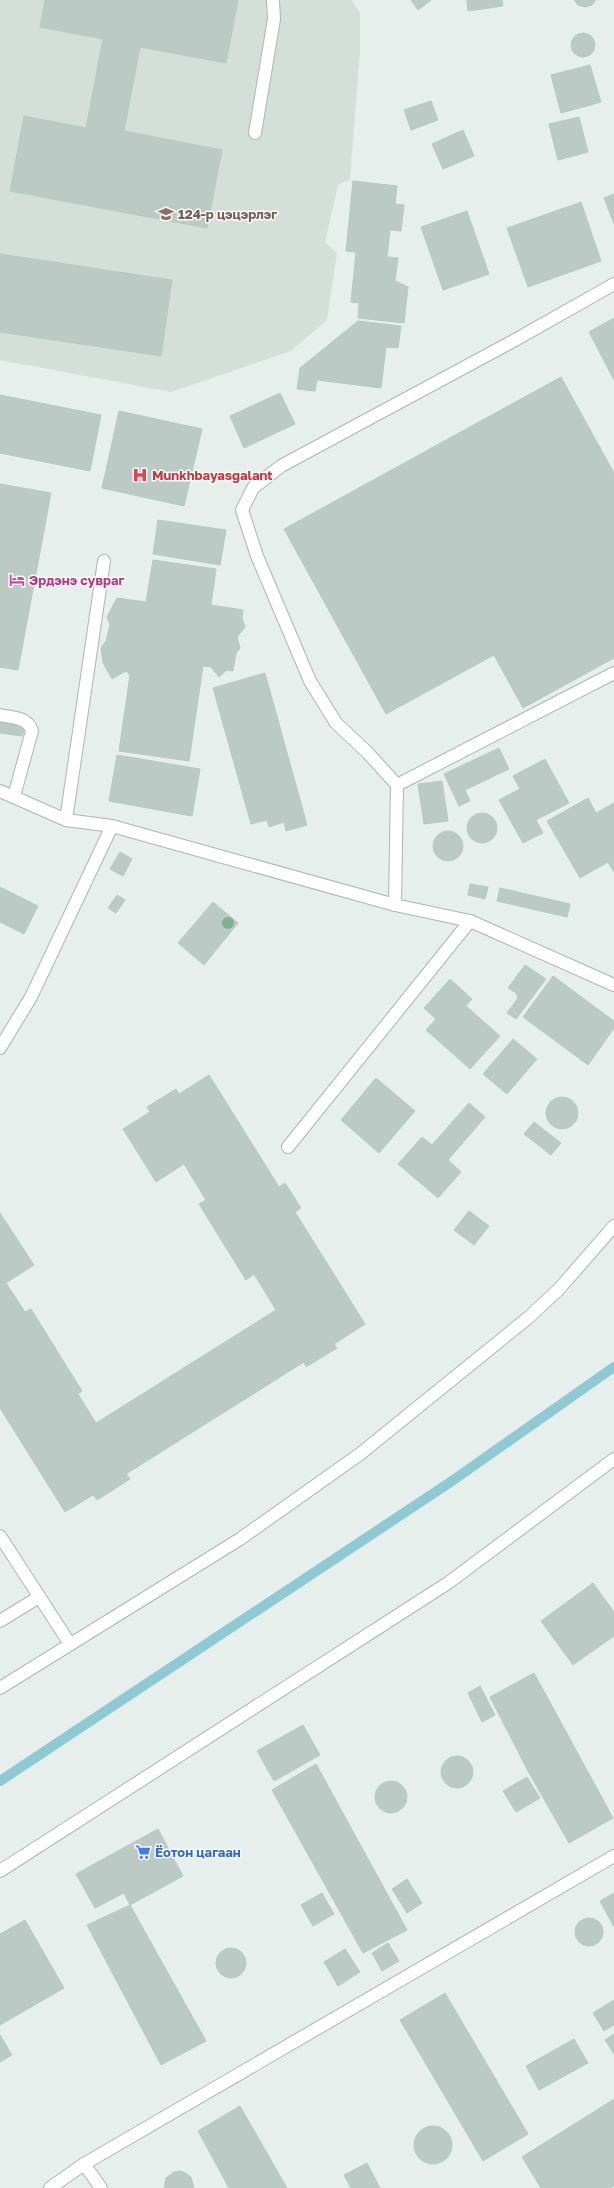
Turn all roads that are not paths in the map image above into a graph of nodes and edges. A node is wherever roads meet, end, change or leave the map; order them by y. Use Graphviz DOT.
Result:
graph roads {
  1 [pos="273,0"];
  2 [pos="255,134"];
  3 [pos="614,284"];
  4 [pos="104,561"];
  5 [pos="614,673"];
  6 [pos="0,715"];
  7 [pos="397,785"];
  8 [pos="0,791"];
  9 [pos="14,796"];
  10 [pos="66,820"];
  11 [pos="112,826"];
  12 [pos="395,905"];
  13 [pos="470,921"];
  14 [pos="614,985"];
  15 [pos="0,1048"];
  16 [pos="288,1147"];
  17 [pos="614,1226"];
  18 [pos="614,1459"];
  19 [pos="0,1536"];
  20 [pos="39,1597"];
  21 [pos="0,1621"];
  22 [pos="70,1644"];
  23 [pos="0,1688"];
  24 [pos="614,1856"];
  25 [pos="0,1871"];
  26 [pos="84,2164"];
  27 [pos="50,2188"];
  28 [pos="101,2188"];
  1 -- 2 [label="street"];
  3 -- 7 [label="street"];
  4 -- 10 [label="street"];
  5 -- 7 [label="street"];
  6 -- 9 [label="street"];
  7 -- 12 [label="street"];
  8 -- 9 [label="street"];
  9 -- 10 [label="street"];
  10 -- 11 [label="street"];
  11 -- 12 [label="street"];
  11 -- 15 [label="street"];
  12 -- 13 [label="street"];
  13 -- 14 [label="street"];
  13 -- 16 [label="street"];
  17 -- 22 [label="street"];
  18 -- 25 [label="street"];
  19 -- 20 [label="street"];
  20 -- 21 [label="street"];
  20 -- 22 [label="street"];
  22 -- 23 [label="street"];
  24 -- 26 [label="street"];
  26 -- 27 [label="street"];
  26 -- 28 [label="street"];
}
